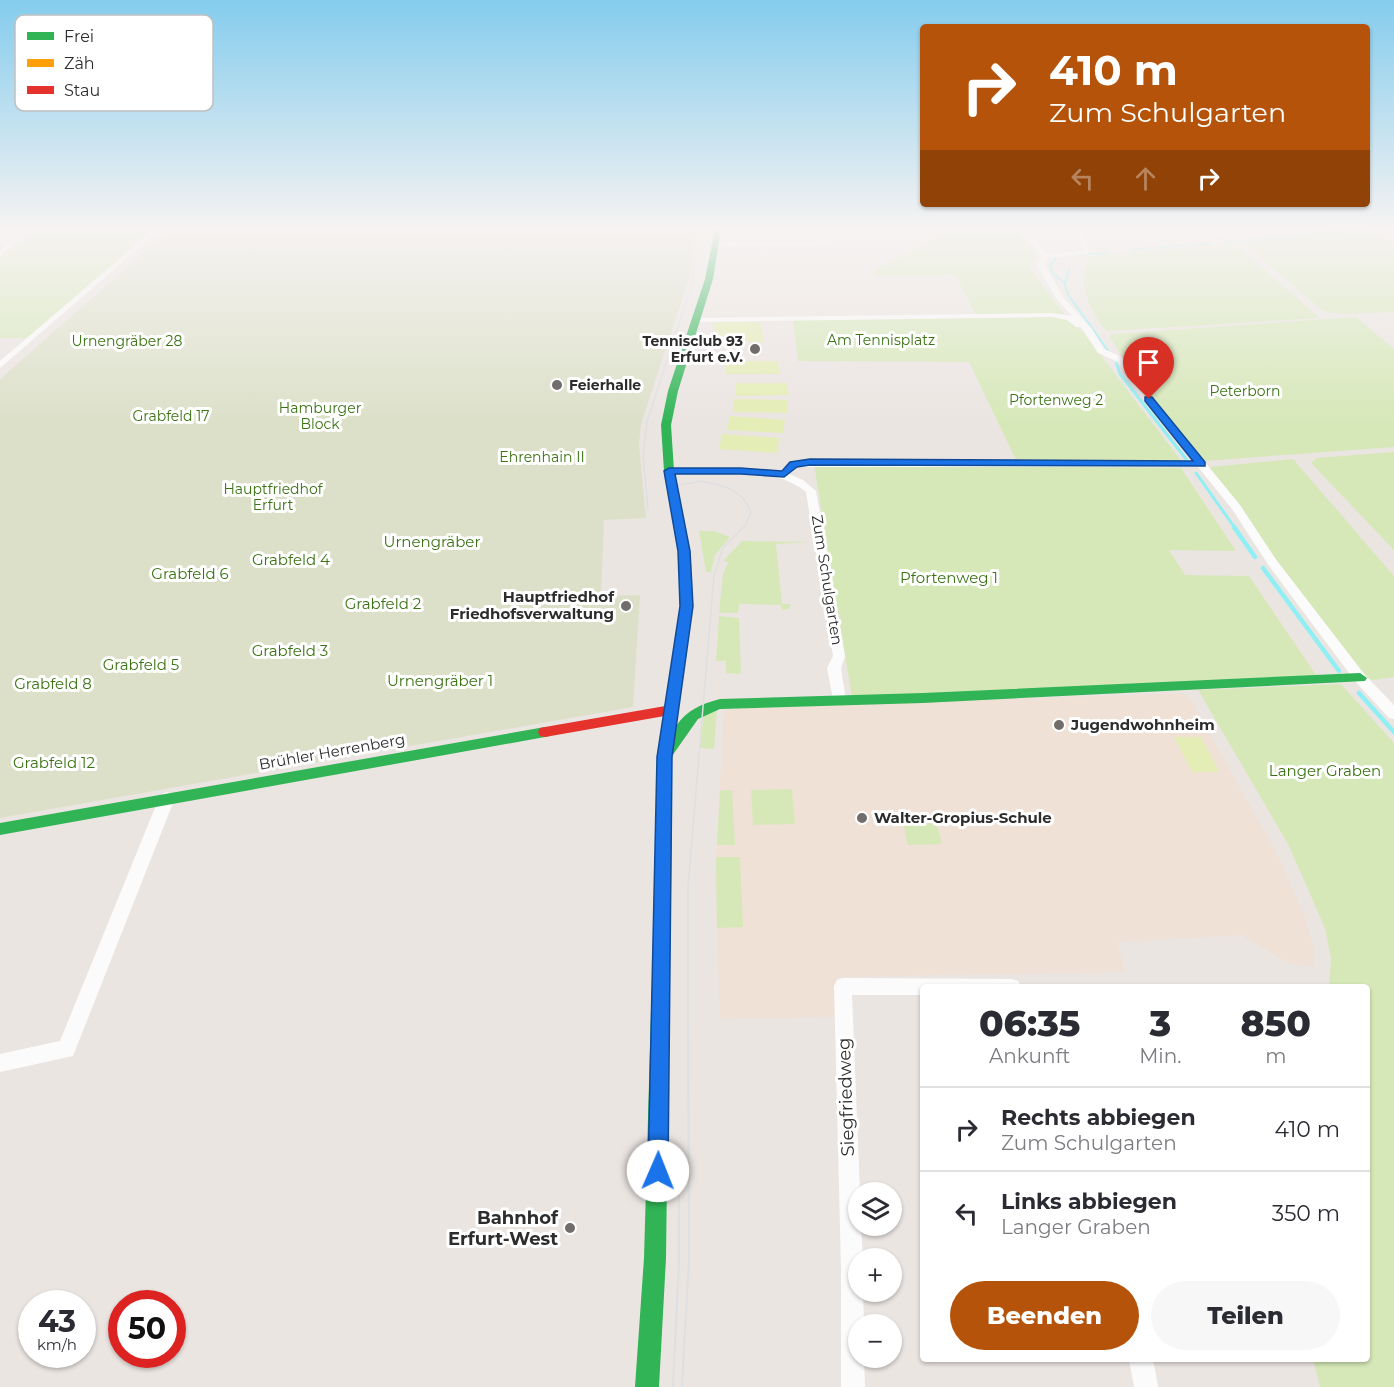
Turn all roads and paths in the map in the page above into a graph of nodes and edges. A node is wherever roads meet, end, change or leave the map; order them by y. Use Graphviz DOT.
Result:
graph roads {
  1 [pos="83,294"];
  2 [pos="705,294"];
  3 [pos="1057,294"];
  4 [pos="697,320"];
  5 [pos="1089,331"];
  6 [pos="0,365"];
  7 [pos="1201,464"];
  8 [pos="669,471"];
  9 [pos="784,474"];
  10 [pos="1360,678"];
  11 [pos="839,701"];
  12 [pos="671,710"];
  13 [pos="1394,714"];
  14 [pos="665,757"];
  15 [pos="167,798"];
  16 [pos="0,829"];
  17 [pos="920,986"];
  18 [pos="0,1063"];
  19 [pos="1141,1362"];
  20 [pos="646,1387"];
  21 [pos="854,1387"];
  22 [pos="1146,1387"];
  1 -- 6 [label="street"];
  2 -- 4 [label="main road"];
  3 -- 5 [label="street"];
  4 -- 5 [label="street"];
  4 -- 8 [label="main road"];
  5 -- 7 [label="street"];
  7 -- 9 [label="street, Zum Schulgarten"];
  7 -- 10 [label="street"];
  8 -- 9 [label="street, Zum Schulgarten"];
  8 -- 12 [label="main road"];
  9 -- 11 [label="street, Zum Schulgarten"];
  10 -- 11 [label="main road"];
  10 -- 13 [label="street"];
  11 -- 14 [label="main road"];
  12 -- 14 [label="main road"];
  12 -- 15 [label="main road, Brühler Herrenberg"];
  14 -- 20 [label="main road"];
  15 -- 16 [label="main road, Brühler Herrenberg"];
  15 -- 18 [label="street"];
  17 -- 21 [label="street, Siegfriedweg"];
  19 -- 22 [label="street"];
}
